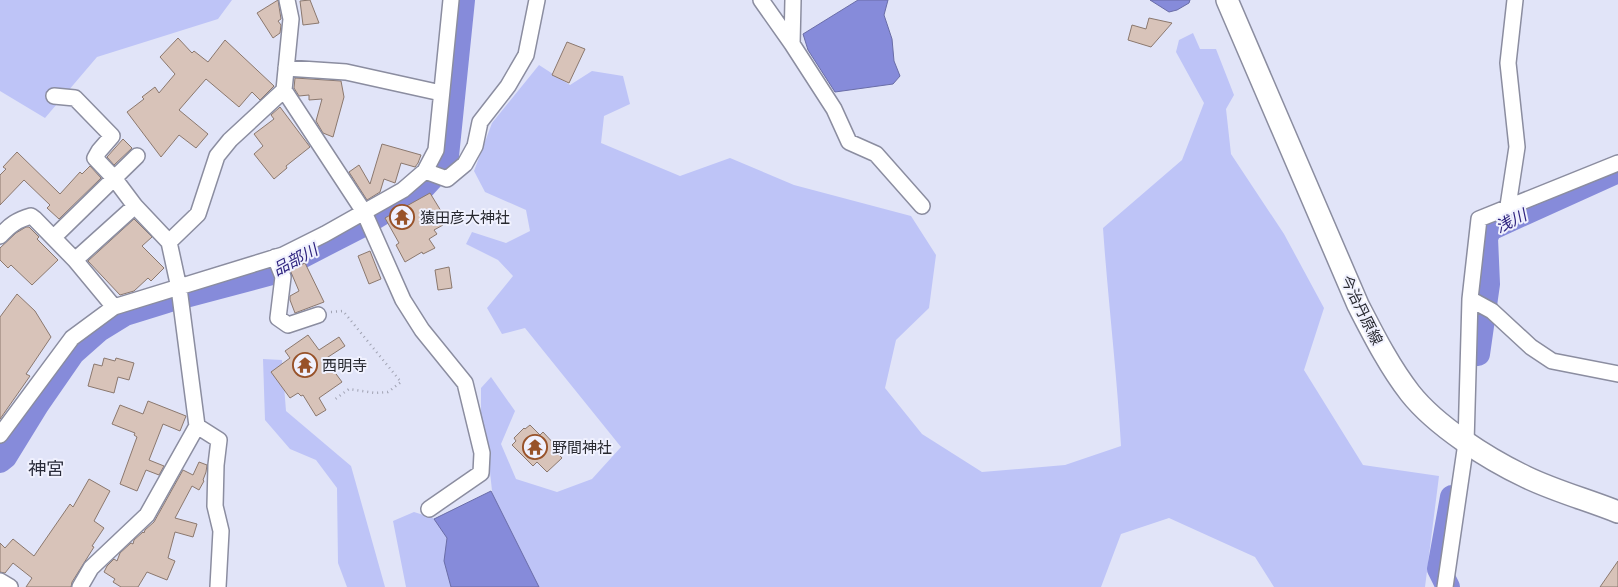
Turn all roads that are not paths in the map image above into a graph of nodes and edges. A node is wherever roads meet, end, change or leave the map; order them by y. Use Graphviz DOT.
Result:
graph roads {
  1 [pos="287,0"];
  2 [pos="451,0"];
  3 [pos="537,0"];
  4 [pos="761,0"];
  5 [pos="793,0"];
  6 [pos="1228,0"];
  7 [pos="1515,0"];
  8 [pos="792,44"];
  9 [pos="286,68"];
  10 [pos="284,90"];
  11 [pos="441,93"];
  12 [pos="54,96"];
  13 [pos="137,156"];
  14 [pos="1618,163"];
  15 [pos="425,171"];
  16 [pos="114,178"];
  17 [pos="135,206"];
  18 [pos="922,206"];
  19 [pos="1508,206"];
  20 [pos="364,212"];
  21 [pos="0,236"];
  22 [pos="54,237"];
  23 [pos="169,242"];
  24 [pos="275,257"];
  25 [pos="75,260"];
  26 [pos="180,288"];
  27 [pos="1470,299"];
  28 [pos="114,307"];
  29 [pos="318,315"];
  30 [pos="1618,374"];
  31 [pos="197,426"];
  32 [pos="0,435"];
  33 [pos="1466,443"];
  34 [pos="429,509"];
  35 [pos="1618,512"];
  36 [pos="0,581"];
  37 [pos="10,587"];
  38 [pos="80,587"];
  39 [pos="218,587"];
  40 [pos="1445,587"];
  1 -- 9 [label="street"];
  2 -- 11 [label="street"];
  3 -- 15 [label="street"];
  4 -- 8 [label="street"];
  5 -- 8 [label="street"];
  6 -- 33 [label="main road, 今治丹原線"];
  7 -- 19 [label="street"];
  8 -- 18 [label="street"];
  9 -- 10 [label="street"];
  9 -- 11 [label="street"];
  10 -- 20 [label="street"];
  10 -- 23 [label="street"];
  11 -- 15 [label="street"];
  12 -- 16 [label="street"];
  13 -- 16 [label="street"];
  14 -- 19 [label="street"];
  15 -- 20 [label="street"];
  16 -- 17 [label="street"];
  16 -- 22 [label="street"];
  17 -- 23 [label="street"];
  17 -- 25 [label="street"];
  19 -- 27 [label="street"];
  20 -- 24 [label="street"];
  20 -- 34 [label="street"];
  21 -- 22 [label="street"];
  22 -- 25 [label="street"];
  23 -- 26 [label="street"];
  24 -- 26 [label="street"];
  24 -- 29 [label="street"];
  25 -- 28 [label="street"];
  26 -- 28 [label="street"];
  26 -- 31 [label="street"];
  27 -- 30 [label="street"];
  27 -- 33 [label="street"];
  28 -- 32 [label="street"];
  31 -- 38 [label="street"];
  31 -- 39 [label="street"];
  33 -- 35 [label="main road, 今治丹原線"];
  33 -- 40 [label="street"];
  36 -- 37 [label="street"];
}
